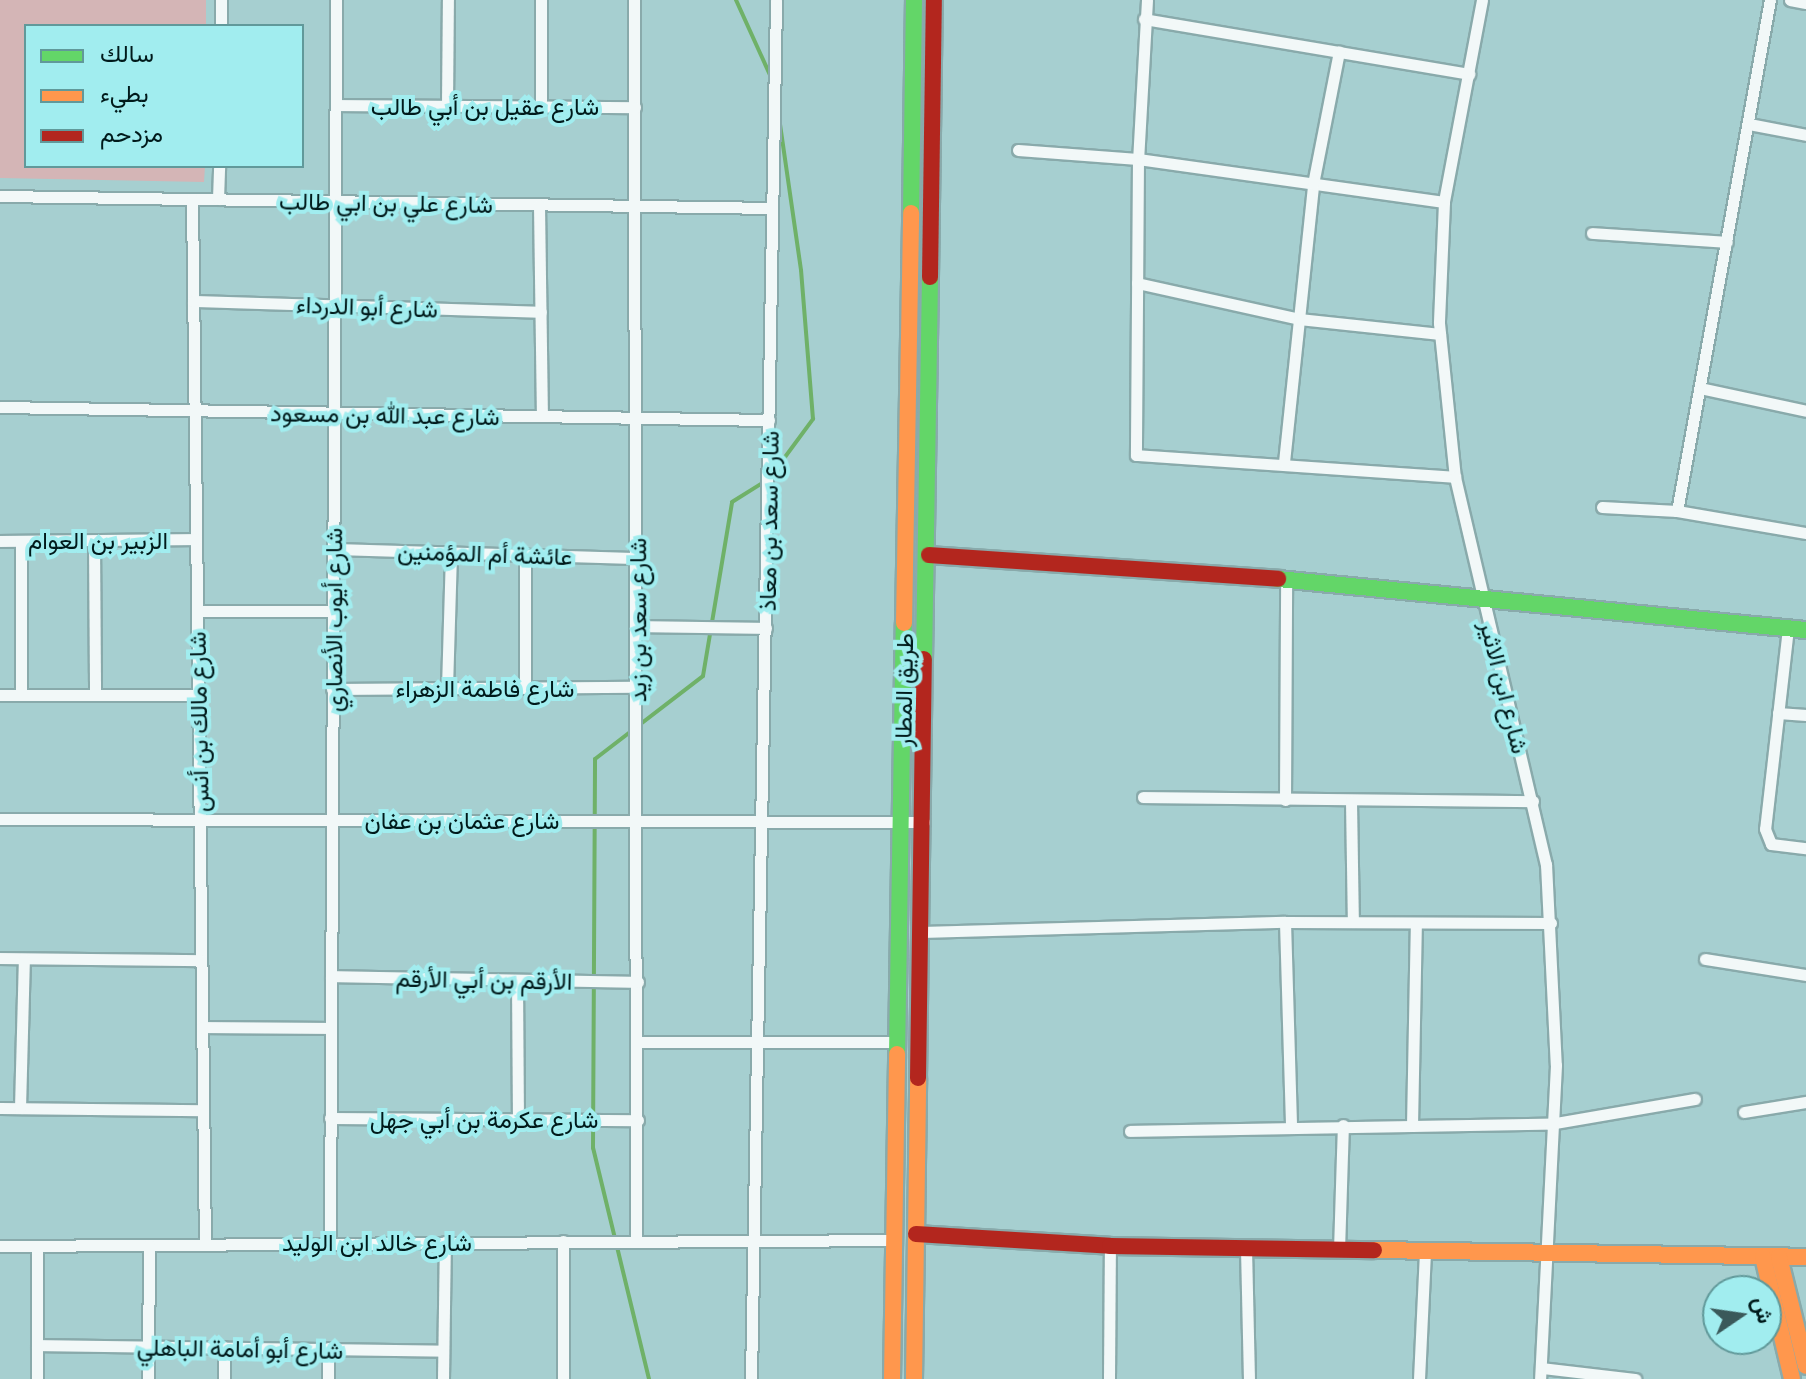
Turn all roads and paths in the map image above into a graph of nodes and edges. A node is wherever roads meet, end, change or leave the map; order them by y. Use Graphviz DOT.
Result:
graph roads {
  1 [pos="221,0"];
  2 [pos="336,0"];
  3 [pos="448,0"];
  4 [pos="541,0"];
  5 [pos="634,0"];
  6 [pos="776,0"];
  7 [pos="914,0"];
  8 [pos="934,0"];
  9 [pos="1147,0"];
  10 [pos="1482,0"];
  11 [pos="1770,0"];
  12 [pos="1790,0"];
  13 [pos="1806,3"];
  14 [pos="1144,19"];
  15 [pos="221,24"];
  16 [pos="1339,52"];
  17 [pos="1469,74"];
  18 [pos="541,104"];
  19 [pos="336,105"];
  20 [pos="447,105"];
  21 [pos="635,107"];
  22 [pos="1749,124"];
  23 [pos="1806,135"];
  24 [pos="1018,150"];
  25 [pos="1138,159"];
  26 [pos="219,168"];
  27 [pos="1313,184"];
  28 [pos="0,196"];
  29 [pos="192,199"];
  30 [pos="218,199"];
  31 [pos="335,201"];
  32 [pos="1444,202"];
  33 [pos="539,205"];
  34 [pos="636,206"];
  35 [pos="772,208"];
  36 [pos="1592,233"];
  37 [pos="1727,242"];
  38 [pos="1137,283"];
  39 [pos="193,301"];
  40 [pos="334,305"];
  41 [pos="541,312"];
  42 [pos="1299,319"];
  43 [pos="1440,334"];
  44 [pos="1700,388"];
  45 [pos="0,407"];
  46 [pos="195,410"];
  47 [pos="1806,411"];
  48 [pos="334,413"];
  49 [pos="542,416"];
  50 [pos="636,418"];
  51 [pos="769,420"];
  52 [pos="1284,462"];
  53 [pos="1455,477"];
  54 [pos="1602,507"];
  55 [pos="1677,511"];
  56 [pos="1806,533"];
  57 [pos="196,539"];
  58 [pos="0,541"];
  59 [pos="21,541"];
  60 [pos="94,541"];
  61 [pos="333,549"];
  62 [pos="451,552"];
  63 [pos="525,554"];
  64 [pos="929,555"];
  65 [pos="636,558"];
  66 [pos="1286,580"];
  67 [pos="1484,600"];
  68 [pos="197,611"];
  69 [pos="333,611"];
  70 [pos="637,626"];
  71 [pos="766,628"];
  72 [pos="1788,628"];
  73 [pos="1806,630"];
  74 [pos="637,687"];
  75 [pos="447,688"];
  76 [pos="525,688"];
  77 [pos="332,689"];
  78 [pos="0,695"];
  79 [pos="21,695"];
  80 [pos="95,695"];
  81 [pos="198,695"];
  82 [pos="1778,713"];
  83 [pos="1806,715"];
  84 [pos="1143,797"];
  85 [pos="1285,800"];
  86 [pos="1351,801"];
  87 [pos="1533,801"];
  88 [pos="0,819"];
  89 [pos="199,819"];
  90 [pos="331,820"];
  91 [pos="637,821"];
  92 [pos="763,821"];
  93 [pos="900,822"];
  94 [pos="924,822"];
  95 [pos="1806,848"];
  96 [pos="1285,922"];
  97 [pos="1353,922"];
  98 [pos="1416,923"];
  99 [pos="1551,923"];
  100 [pos="921,932"];
  101 [pos="0,958"];
  102 [pos="24,959"];
  103 [pos="1705,959"];
  104 [pos="201,960"];
  105 [pos="1806,975"];
  106 [pos="331,976"];
  107 [pos="517,980"];
  108 [pos="638,982"];
  109 [pos="202,1027"];
  110 [pos="330,1028"];
  111 [pos="760,1041"];
  112 [pos="638,1042"];
  113 [pos="896,1042"];
  114 [pos="1695,1099"];
  115 [pos="1806,1102"];
  116 [pos="0,1108"];
  117 [pos="20,1108"];
  118 [pos="203,1110"];
  119 [pos="1744,1112"];
  120 [pos="330,1118"];
  121 [pos="518,1118"];
  122 [pos="638,1120"];
  123 [pos="1550,1124"];
  124 [pos="1291,1125"];
  125 [pos="1343,1125"];
  126 [pos="1412,1126"];
  127 [pos="1130,1131"];
  128 [pos="894,1221"];
  129 [pos="916,1234"];
  130 [pos="753,1238"];
  131 [pos="636,1240"];
  132 [pos="330,1241"];
  133 [pos="563,1241"];
  134 [pos="445,1242"];
  135 [pos="894,1243"];
  136 [pos="149,1245"];
  137 [pos="205,1245"];
  138 [pos="0,1246"];
  139 [pos="1110,1246"];
  140 [pos="37,1247"];
  141 [pos="1246,1248"];
  142 [pos="1339,1250"];
  143 [pos="1543,1250"];
  144 [pos="1425,1251"];
  145 [pos="1771,1257"];
  146 [pos="1806,1257"];
  147 [pos="37,1345"];
  148 [pos="148,1347"];
  149 [pos="224,1347"];
  150 [pos="328,1348"];
  151 [pos="443,1351"];
  152 [pos="1806,1366"];
  153 [pos="1541,1374"];
  154 [pos="37,1379"];
  155 [pos="148,1379"];
  156 [pos="224,1379"];
  157 [pos="328,1379"];
  158 [pos="443,1379"];
  159 [pos="563,1379"];
  160 [pos="751,1379"];
  161 [pos="892,1379"];
  162 [pos="914,1379"];
  163 [pos="1109,1379"];
  164 [pos="1249,1379"];
  165 [pos="1419,1379"];
  166 [pos="1635,1379"];
  167 [pos="1792,1379"];
  1 -- 15 [label="street"];
  2 -- 19 [label="street, شارع أيوب الأنصاري"];
  3 -- 20 [label="street"];
  4 -- 18 [label="street"];
  5 -- 21 [label="street, شارع سعد بن زيد"];
  6 -- 35 [label="street, شارع سعد بن معاذ"];
  7 -- 93 [label="main road, طريق المطار"];
  8 -- 64 [label="main road, طريق المطار"];
  9 -- 14 [label="street"];
  10 -- 17 [label="street, شارع ابن الاثير"];
  11 -- 22 [label="street"];
  12 -- 13 [label="street"];
  14 -- 16 [label="street"];
  14 -- 25 [label="street"];
  16 -- 17 [label="street"];
  16 -- 27 [label="street"];
  17 -- 32 [label="street, شارع ابن الاثير"];
  18 -- 20 [label="street, شارع عقيل بن أبي طالب"];
  18 -- 21 [label="street, شارع عقيل بن أبي طالب"];
  19 -- 20 [label="street, شارع عقيل بن أبي طالب"];
  19 -- 31 [label="street, شارع أيوب الأنصاري"];
  21 -- 34 [label="street, شارع سعد بن زيد"];
  22 -- 23 [label="street"];
  22 -- 37 [label="street"];
  24 -- 25 [label="street"];
  25 -- 27 [label="street"];
  25 -- 38 [label="street"];
  26 -- 30 [label="street"];
  27 -- 32 [label="street"];
  27 -- 42 [label="street"];
  28 -- 29 [label="street, شارع علي بن ابي طالب"];
  29 -- 30 [label="street, شارع علي بن ابي طالب"];
  29 -- 39 [label="street, شارع مالك بن أنس"];
  30 -- 31 [label="street, شارع علي بن ابي طالب"];
  31 -- 33 [label="street, شارع علي بن ابي طالب"];
  31 -- 40 [label="street, شارع أيوب الأنصاري"];
  32 -- 43 [label="street, شارع ابن الاثير"];
  33 -- 34 [label="street, شارع علي بن ابي طالب"];
  33 -- 41 [label="street"];
  34 -- 35 [label="street, شارع علي بن ابي طالب"];
  34 -- 50 [label="street, شارع سعد بن زيد"];
  35 -- 51 [label="street, شارع سعد بن معاذ"];
  36 -- 37 [label="street"];
  37 -- 44 [label="street"];
  38 -- 42 [label="street"];
  38 -- 52 [label="street"];
  39 -- 40 [label="street, شارع أبو الدرداء"];
  39 -- 46 [label="street, شارع مالك بن أنس"];
  40 -- 41 [label="street, شارع أبو الدرداء"];
  40 -- 48 [label="street, شارع أيوب الأنصاري"];
  41 -- 49 [label="street"];
  42 -- 43 [label="street"];
  42 -- 52 [label="street"];
  43 -- 53 [label="street, شارع ابن الاثير"];
  44 -- 47 [label="street"];
  44 -- 55 [label="street"];
  45 -- 46 [label="street, شارع عبد الله بن مسعود"];
  46 -- 48 [label="street, شارع عبد الله بن مسعود"];
  46 -- 57 [label="street, شارع مالك بن أنس"];
  48 -- 49 [label="street, شارع عبد الله بن مسعود"];
  48 -- 61 [label="street, شارع أيوب الأنصاري"];
  49 -- 50 [label="street, شارع عبد الله بن مسعود"];
  50 -- 51 [label="street, شارع عبد الله بن مسعود"];
  50 -- 65 [label="street, شارع سعد بن زيد"];
  51 -- 71 [label="street, شارع سعد بن معاذ"];
  52 -- 53 [label="street"];
  53 -- 67 [label="street, شارع ابن الاثير"];
  54 -- 55 [label="street"];
  55 -- 56 [label="street"];
  57 -- 60 [label="street, الزبير بن العوام"];
  57 -- 68 [label="street, شارع مالك بن أنس"];
  58 -- 59 [label="street, الزبير بن العوام"];
  59 -- 60 [label="street, الزبير بن العوام"];
  59 -- 79 [label="street"];
  60 -- 80 [label="street"];
  61 -- 62 [label="street, عائشة أم المؤمنين"];
  61 -- 69 [label="street, شارع أيوب الأنصاري"];
  62 -- 63 [label="street, عائشة أم المؤمنين"];
  62 -- 75 [label="street"];
  63 -- 65 [label="street, عائشة أم المؤمنين"];
  63 -- 76 [label="street"];
  64 -- 66 [label="main road"];
  64 -- 94 [label="main road, طريق المطار"];
  65 -- 70 [label="street, شارع سعد بن زيد"];
  66 -- 67 [label="main road"];
  66 -- 85 [label="street"];
  67 -- 72 [label="main road"];
  67 -- 87 [label="street, شارع ابن الاثير"];
  68 -- 69 [label="street"];
  68 -- 81 [label="street, شارع مالك بن أنس"];
  69 -- 77 [label="street, شارع أيوب الأنصاري"];
  70 -- 71 [label="street"];
  70 -- 74 [label="street, شارع سعد بن زيد"];
  71 -- 92 [label="street, شارع سعد بن معاذ"];
  72 -- 73 [label="main road"];
  72 -- 82 [label="street"];
  74 -- 76 [label="street, شارع فاطمة الزهراء"];
  74 -- 91 [label="street, شارع سعد بن زيد"];
  75 -- 76 [label="street, شارع فاطمة الزهراء"];
  75 -- 77 [label="street, شارع فاطمة الزهراء"];
  77 -- 90 [label="street, شارع أيوب الأنصاري"];
  78 -- 79 [label="street"];
  79 -- 80 [label="street"];
  80 -- 81 [label="street"];
  81 -- 89 [label="street, شارع مالك بن أنس"];
  82 -- 83 [label="street"];
  82 -- 95 [label="street"];
  84 -- 85 [label="street"];
  85 -- 86 [label="street"];
  86 -- 87 [label="street"];
  86 -- 97 [label="street"];
  87 -- 99 [label="street, شارع ابن الاثير"];
  88 -- 89 [label="street, شارع عثمان بن عفان"];
  89 -- 90 [label="street, شارع عثمان بن عفان"];
  89 -- 104 [label="street, شارع مالك بن أنس"];
  90 -- 91 [label="street, شارع عثمان بن عفان"];
  90 -- 106 [label="street, شارع أيوب الأنصاري"];
  91 -- 92 [label="street, شارع عثمان بن عفان"];
  91 -- 108 [label="street, شارع سعد بن زيد"];
  92 -- 93 [label="street, شارع عثمان بن عفان"];
  92 -- 111 [label="street, شارع سعد بن معاذ"];
  93 -- 94 [label="street, شارع عثمان بن عفان"];
  93 -- 113 [label="main road, طريق المطار"];
  94 -- 100 [label="main road, طريق المطار"];
  96 -- 97 [label="street"];
  96 -- 100 [label="street"];
  96 -- 124 [label="street"];
  97 -- 98 [label="street"];
  98 -- 99 [label="street"];
  98 -- 126 [label="street"];
  99 -- 123 [label="street, شارع ابن الاثير"];
  100 -- 129 [label="main road, طريق المطار"];
  101 -- 102 [label="street"];
  102 -- 104 [label="street"];
  102 -- 117 [label="street"];
  103 -- 105 [label="street"];
  104 -- 109 [label="street, شارع مالك بن أنس"];
  106 -- 107 [label="street, الأرقم بن أبي الأرقم"];
  106 -- 110 [label="street, شارع أيوب الأنصاري"];
  107 -- 108 [label="street, الأرقم بن أبي الأرقم"];
  107 -- 121 [label="street"];
  108 -- 112 [label="street, شارع سعد بن زيد"];
  109 -- 110 [label="street"];
  109 -- 118 [label="street, شارع مالك بن أنس"];
  110 -- 120 [label="street, شارع أيوب الأنصاري"];
  111 -- 112 [label="street"];
  111 -- 113 [label="street"];
  111 -- 130 [label="street, شارع سعد بن معاذ"];
  112 -- 122 [label="street, شارع سعد بن زيد"];
  113 -- 128 [label="main road, طريق المطار"];
  114 -- 123 [label="street"];
  115 -- 119 [label="street"];
  116 -- 117 [label="street"];
  117 -- 118 [label="street"];
  118 -- 137 [label="street, شارع مالك بن أنس"];
  120 -- 121 [label="street, شارع عكرمة بن أبي جهل"];
  120 -- 132 [label="street, شارع أيوب الأنصاري"];
  121 -- 122 [label="street, شارع عكرمة بن أبي جهل"];
  122 -- 131 [label="street, شارع سعد بن زيد"];
  123 -- 126 [label="street"];
  123 -- 143 [label="street, شارع ابن الاثير"];
  124 -- 125 [label="street"];
  124 -- 127 [label="street"];
  125 -- 126 [label="street"];
  125 -- 142 [label="street"];
  128 -- 129 [label="main road"];
  128 -- 135 [label="main road, طريق المطار"];
  129 -- 135 [label="main road"];
  129 -- 139 [label="main road"];
  129 -- 162 [label="main road, طريق المطار"];
  130 -- 131 [label="street, شارع خالد ابن الوليد"];
  130 -- 135 [label="street, شارع خالد ابن الوليد"];
  130 -- 160 [label="street, شارع سعد بن معاذ"];
  131 -- 133 [label="street, شارع خالد ابن الوليد"];
  132 -- 134 [label="street, شارع خالد ابن الوليد"];
  132 -- 137 [label="street, شارع خالد ابن الوليد"];
  133 -- 134 [label="street, شارع خالد ابن الوليد"];
  133 -- 159 [label="street"];
  134 -- 151 [label="street"];
  135 -- 161 [label="main road, طريق المطار"];
  136 -- 137 [label="street, شارع خالد ابن الوليد"];
  136 -- 140 [label="street, شارع خالد ابن الوليد"];
  136 -- 148 [label="street"];
  138 -- 140 [label="street, شارع خالد ابن الوليد"];
  139 -- 141 [label="main road"];
  139 -- 163 [label="street"];
  140 -- 147 [label="street"];
  141 -- 142 [label="main road"];
  141 -- 164 [label="street"];
  142 -- 144 [label="main road"];
  143 -- 144 [label="main road"];
  143 -- 145 [label="main road"];
  143 -- 153 [label="street, شارع ابن الاثير"];
  144 -- 165 [label="street"];
  145 -- 146 [label="main road"];
  145 -- 152 [label="main road"];
  145 -- 167 [label="main road"];
  147 -- 148 [label="street, شارع أبو أمامة الباهلي"];
  147 -- 154 [label="street"];
  148 -- 149 [label="street, شارع أبو أمامة الباهلي"];
  148 -- 155 [label="street"];
  149 -- 150 [label="street, شارع أبو أمامة الباهلي"];
  149 -- 156 [label="street"];
  150 -- 151 [label="street, شارع أبو أمامة الباهلي"];
  150 -- 157 [label="street"];
  151 -- 158 [label="street"];
  153 -- 166 [label="street"];
}
